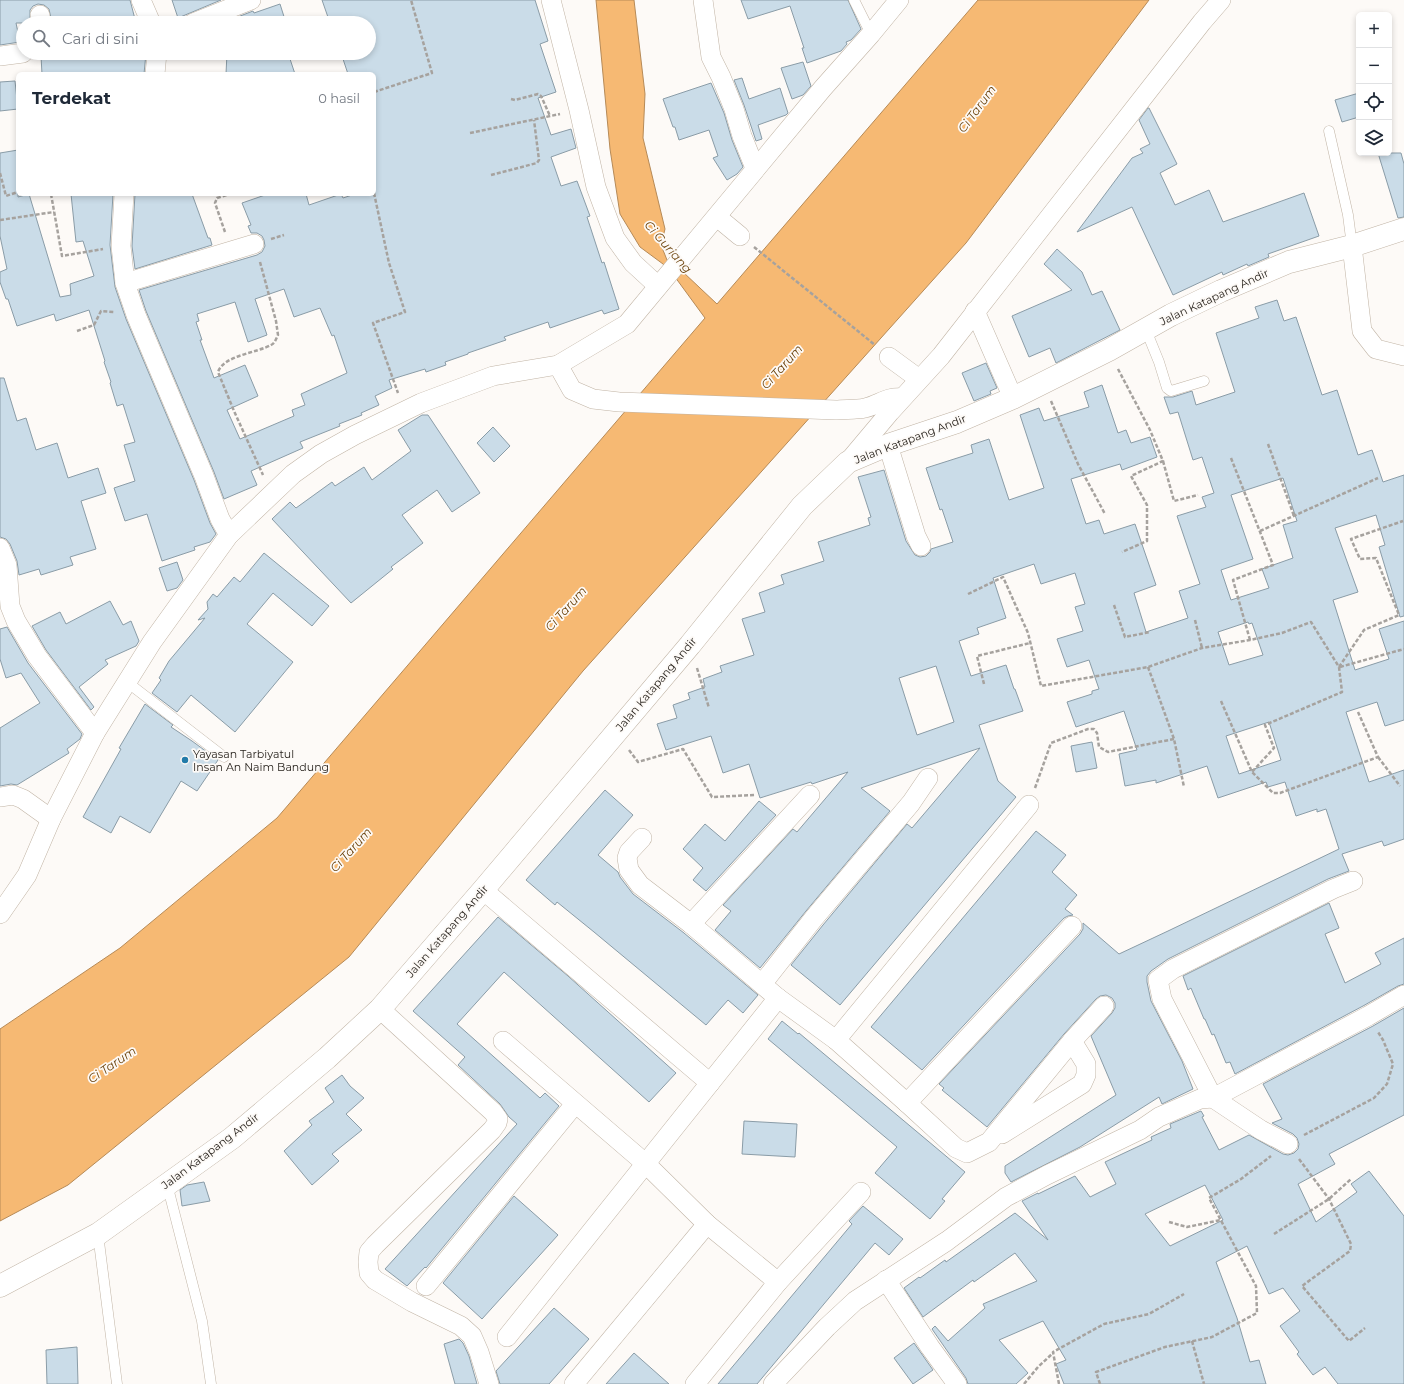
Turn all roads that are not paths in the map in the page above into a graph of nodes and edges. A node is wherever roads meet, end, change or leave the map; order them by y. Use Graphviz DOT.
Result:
graph roads {
  1 [pos="141,0"];
  2 [pos="251,0"];
  3 [pos="551,0"];
  4 [pos="703,0"];
  5 [pos="854,0"];
  6 [pos="899,0"];
  7 [pos="1221,0"];
  8 [pos="148,16"];
  9 [pos="211,16"];
  10 [pos="871,34"];
  11 [pos="16,54"];
  12 [pos="0,56"];
  13 [pos="157,60"];
  14 [pos="156,72"];
  15 [pos="1329,131"];
  16 [pos="755,168"];
  17 [pos="124,196"];
  18 [pos="717,217"];
  19 [pos="1404,229"];
  20 [pos="740,236"];
  21 [pos="254,244"];
  22 [pos="1347,247"];
  23 [pos="667,275"];
  24 [pos="125,283"];
  25 [pos="975,311"];
  26 [pos="1146,330"];
  27 [pos="1404,356"];
  28 [pos="889,357"];
  29 [pos="558,365"];
  30 [pos="919,379"];
  31 [pos="1204,381"];
  32 [pos="902,398"];
  33 [pos="1013,398"];
  34 [pos="866,408"];
  35 [pos="888,445"];
  36 [pos="854,455"];
  37 [pos="230,535"];
  38 [pos="920,546"];
  39 [pos="0,548"];
  40 [pos="127,682"];
  41 [pos="95,732"];
  42 [pos="224,757"];
  43 [pos="928,778"];
  44 [pos="810,795"];
  45 [pos="0,797"];
  46 [pos="1029,806"];
  47 [pos="51,819"];
  48 [pos="642,838"];
  49 [pos="1353,881"];
  50 [pos="483,890"];
  51 [pos="0,914"];
  52 [pos="691,924"];
  53 [pos="1072,926"];
  54 [pos="762,984"];
  55 [pos="1404,995"];
  56 [pos="778,998"];
  57 [pos="1104,1006"];
  58 [pos="380,1009"];
  59 [pos="836,1040"];
  60 [pos="502,1041"];
  61 [pos="1072,1041"];
  62 [pos="710,1083"];
  63 [pos="1213,1098"];
  64 [pos="908,1102"];
  65 [pos="575,1104"];
  66 [pos="989,1142"];
  67 [pos="1288,1144"];
  68 [pos="645,1163"];
  69 [pos="167,1184"];
  70 [pos="861,1192"];
  71 [pos="707,1224"];
  72 [pos="98,1234"];
  73 [pos="886,1280"];
  74 [pos="778,1282"];
  75 [pos="0,1286"];
  76 [pos="426,1286"];
  77 [pos="507,1337"];
  78 [pos="117,1384"];
  79 [pos="211,1384"];
  80 [pos="489,1384"];
  81 [pos="574,1384"];
  82 [pos="695,1384"];
  83 [pos="773,1384"];
  84 [pos="957,1384"];
  1 -- 8 [label="street"];
  2 -- 9 [label="street"];
  3 -- 23 [label="street"];
  4 -- 16 [label="street"];
  5 -- 10 [label="lane"];
  6 -- 10 [label="street"];
  7 -- 25 [label="street"];
  10 -- 16 [label="street"];
  11 -- 12 [label="street"];
  13 -- 14 [label="street"];
  15 -- 22 [label="lane"];
  16 -- 18 [label="street"];
  17 -- 24 [label="street"];
  18 -- 20 [label="street"];
  18 -- 23 [label="street"];
  19 -- 22 [label="street, Jalan Katapang Andir"];
  21 -- 24 [label="street"];
  22 -- 26 [label="street, Jalan Katapang Andir"];
  22 -- 27 [label="street"];
  23 -- 29 [label="street"];
  24 -- 37 [label="street"];
  25 -- 30 [label="street"];
  25 -- 33 [label="street"];
  26 -- 31 [label="lane"];
  26 -- 33 [label="street, Jalan Katapang Andir"];
  28 -- 30 [label="street"];
  29 -- 34 [label="street"];
  29 -- 37 [label="street"];
  30 -- 32 [label="street"];
  32 -- 34 [label="street"];
  32 -- 36 [label="street"];
  33 -- 35 [label="street, Jalan Katapang Andir"];
  34 -- 36 [label="street"];
  35 -- 36 [label="street, Jalan Katapang Andir"];
  35 -- 38 [label="street"];
  36 -- 50 [label="street, Jalan Katapang Andir"];
  37 -- 40 [label="street"];
  39 -- 41 [label="street"];
  40 -- 41 [label="street"];
  40 -- 42 [label="lane"];
  41 -- 47 [label="street"];
  43 -- 54 [label="street"];
  44 -- 52 [label="street"];
  45 -- 47 [label="street"];
  46 -- 59 [label="street"];
  47 -- 51 [label="street"];
  48 -- 52 [label="street"];
  49 -- 63 [label="street"];
  50 -- 58 [label="street, Jalan Katapang Andir"];
  50 -- 62 [label="street"];
  52 -- 54 [label="street"];
  53 -- 64 [label="street"];
  54 -- 56 [label="street"];
  55 -- 63 [label="street"];
  56 -- 59 [label="street"];
  56 -- 62 [label="street"];
  57 -- 61 [label="street"];
  58 -- 69 [label="street, Jalan Katapang Andir"];
  58 -- 80 [label="street"];
  59 -- 64 [label="street"];
  60 -- 65 [label="street"];
  61 -- 66 [label="street"];
  61 -- 66 [label="street"];
  62 -- 68 [label="street"];
  63 -- 67 [label="street"];
  63 -- 73 [label="street"];
  64 -- 66 [label="street"];
  65 -- 68 [label="street"];
  65 -- 76 [label="street"];
  68 -- 71 [label="street"];
  68 -- 77 [label="street"];
  69 -- 72 [label="street, Jalan Katapang Andir"];
  69 -- 79 [label="lane"];
  70 -- 74 [label="street"];
  71 -- 74 [label="street"];
  71 -- 81 [label="street"];
  72 -- 75 [label="street, Jalan Katapang Andir"];
  72 -- 78 [label="lane"];
  73 -- 83 [label="street"];
  73 -- 84 [label="street"];
  74 -- 82 [label="street"];
}
